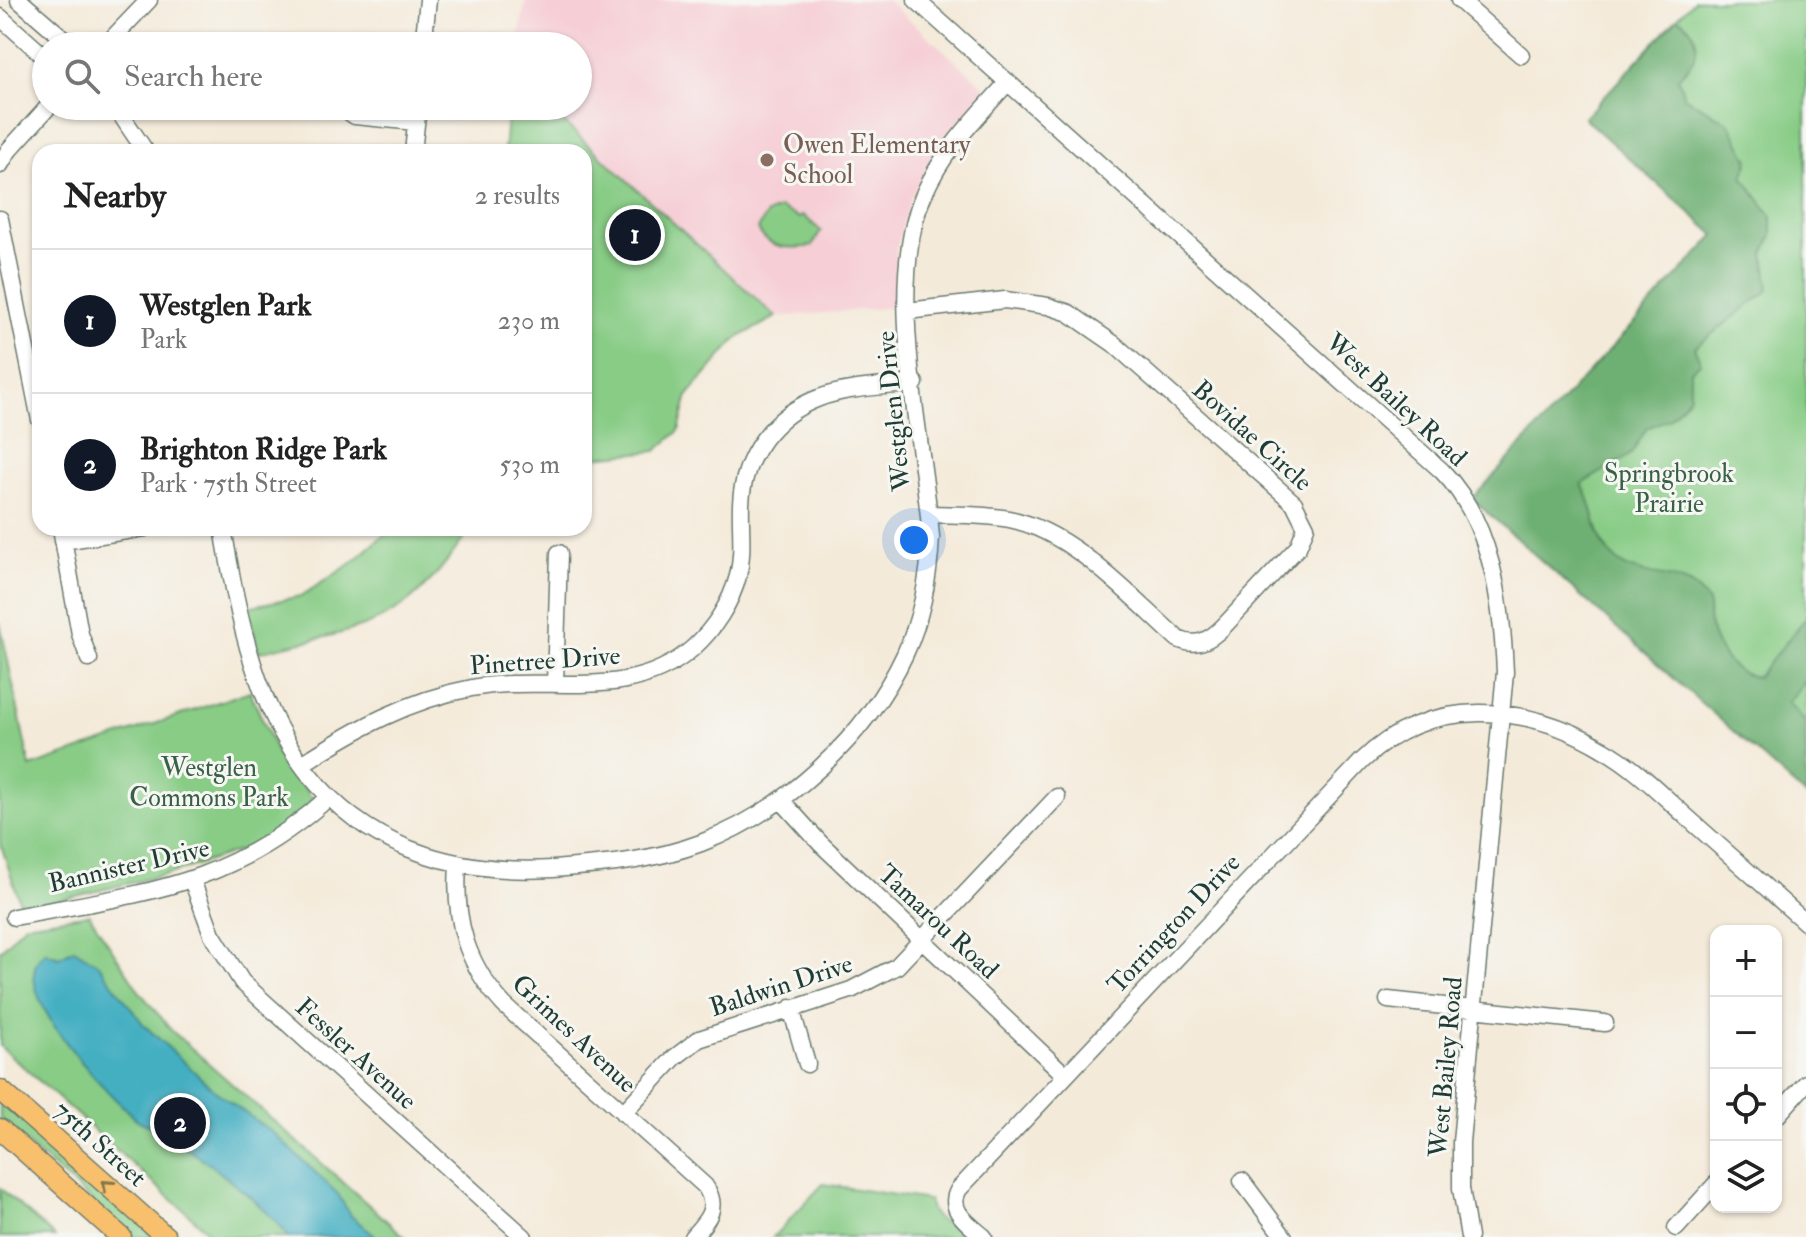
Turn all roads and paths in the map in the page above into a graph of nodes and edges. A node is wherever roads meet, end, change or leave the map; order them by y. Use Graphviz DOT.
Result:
graph roads {
  1 [pos="19,0"];
  2 [pos="149,0"];
  3 [pos="428,0"];
  4 [pos="916,0"];
  5 [pos="1459,0"];
  6 [pos="0,17"];
  7 [pos="56,32"];
  8 [pos="118,32"];
  9 [pos="425,32"];
  10 [pos="32,46"];
  11 [pos="1521,55"];
  12 [pos="1008,82"];
  13 [pos="36,120"];
  14 [pos="124,120"];
  15 [pos="416,120"];
  16 [pos="141,144"];
  17 [pos="414,144"];
  18 [pos="0,165"];
  19 [pos="0,219"];
  20 [pos="907,311"];
  21 [pos="32,380"];
  22 [pos="915,383"];
  23 [pos="929,514"];
  24 [pos="62,536"];
  25 [pos="225,536"];
  26 [pos="559,553"];
  27 [pos="89,659"];
  28 [pos="555,684"];
  29 [pos="1503,714"];
  30 [pos="302,764"];
  31 [pos="329,797"];
  32 [pos="1057,797"];
  33 [pos="781,800"];
  34 [pos="458,865"];
  35 [pos="192,880"];
  36 [pos="14,917"];
  37 [pos="1806,923"];
  38 [pos="923,940"];
  39 [pos="1388,1000"];
  40 [pos="791,1008"];
  41 [pos="1474,1009"];
  42 [pos="1605,1023"];
  43 [pos="807,1064"];
  44 [pos="1065,1075"];
  45 [pos="1806,1083"];
  46 [pos="0,1090"];
  47 [pos="1782,1110"];
  48 [pos="623,1113"];
  49 [pos="0,1129"];
  50 [pos="1242,1181"];
  51 [pos="1710,1191"];
  52 [pos="1676,1228"];
  53 [pos="121,1237"];
  54 [pos="166,1237"];
  55 [pos="524,1237"];
  56 [pos="692,1237"];
  57 [pos="984,1237"];
  58 [pos="1284,1237"];
  59 [pos="1469,1237"];
  1 -- 7 [label="street"];
  2 -- 8 [label="street"];
  3 -- 9 [label="street"];
  4 -- 12 [label="street, West Bailey Road"];
  5 -- 11 [label="street"];
  6 -- 10 [label="street"];
  12 -- 20 [label="street, Westglen Drive"];
  12 -- 29 [label="street, West Bailey Road"];
  13 -- 18 [label="street"];
  14 -- 16 [label="street"];
  15 -- 17 [label="street"];
  19 -- 21 [label="street"];
  20 -- 22 [label="street, Westglen Drive"];
  20 -- 23 [label="street, Bovidae Circle"];
  22 -- 23 [label="street, Westglen Drive"];
  22 -- 28 [label="street, Pinetree Drive"];
  23 -- 33 [label="street, Westglen Drive"];
  24 -- 27 [label="street"];
  25 -- 30 [label="street, Westglen Drive"];
  26 -- 28 [label="street"];
  28 -- 30 [label="street, Pinetree Drive"];
  29 -- 37 [label="street, Torrington Drive"];
  29 -- 41 [label="street, West Bailey Road"];
  29 -- 44 [label="street, Torrington Drive"];
  30 -- 31 [label="street, Westglen Drive"];
  31 -- 34 [label="street, Westglen Drive"];
  31 -- 35 [label="street, Bannister Drive"];
  32 -- 38 [label="street, Baldwin Drive"];
  33 -- 34 [label="street, Westglen Drive"];
  33 -- 38 [label="street, Tamarou Road"];
  34 -- 48 [label="street, Grimes Avenue"];
  35 -- 36 [label="street, Bannister Drive"];
  35 -- 55 [label="street, Fessler Avenue"];
  38 -- 40 [label="street, Baldwin Drive"];
  38 -- 44 [label="street, Tamarou Road"];
  39 -- 41 [label="street"];
  40 -- 43 [label="street"];
  40 -- 48 [label="street, Baldwin Drive"];
  41 -- 42 [label="street"];
  41 -- 59 [label="street, West Bailey Road"];
  44 -- 57 [label="street, Torrington Drive"];
  45 -- 47 [label="street"];
  54 -- 46 [label="main road, 75th Street, one-way"];
  48 -- 56 [label="street, Grimes Avenue"];
  49 -- 53 [label="main road"];
  50 -- 58 [label="street"];
  51 -- 52 [label="street"];
}
